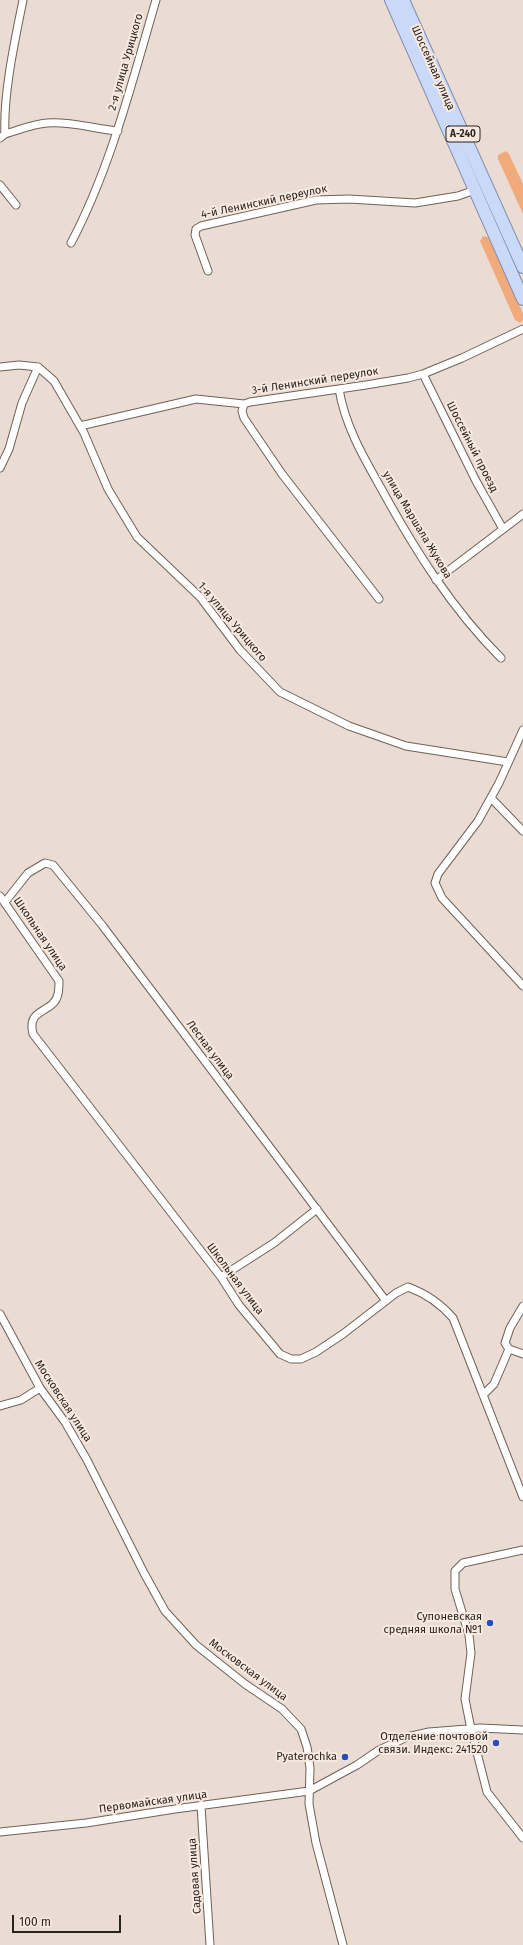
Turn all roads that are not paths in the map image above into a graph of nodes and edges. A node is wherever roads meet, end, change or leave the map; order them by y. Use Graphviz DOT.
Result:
graph roads {
  1 [pos="23,0"];
  2 [pos="156,0"];
  3 [pos="392,0"];
  4 [pos="403,0"];
  5 [pos="118,131"];
  6 [pos="3,136"];
  7 [pos="0,185"];
  8 [pos="475,190"];
  9 [pos="16,205"];
  10 [pos="71,243"];
  11 [pos="523,268"];
  12 [pos="208,271"];
  13 [pos="523,299"];
  14 [pos="523,330"];
  15 [pos="0,367"];
  16 [pos="38,367"];
  17 [pos="423,374"];
  18 [pos="339,389"];
  19 [pos="244,404"];
  20 [pos="80,426"];
  21 [pos="0,468"];
  22 [pos="523,514"];
  23 [pos="503,529"];
  24 [pos="436,580"];
  25 [pos="379,599"];
  26 [pos="501,658"];
  27 [pos="523,730"];
  28 [pos="508,762"];
  29 [pos="491,798"];
  30 [pos="523,831"];
  31 [pos="2,899"];
  32 [pos="523,986"];
  33 [pos="317,1209"];
  34 [pos="221,1277"];
  35 [pos="386,1301"];
  36 [pos="523,1306"];
  37 [pos="0,1314"];
  38 [pos="510,1349"];
  39 [pos="523,1354"];
  40 [pos="40,1388"];
  41 [pos="482,1395"];
  42 [pos="0,1406"];
  43 [pos="523,1497"];
  44 [pos="523,1550"];
  45 [pos="470,1729"];
  46 [pos="523,1730"];
  47 [pos="310,1791"];
  48 [pos="201,1806"];
  49 [pos="0,1832"];
  50 [pos="522,1836"];
  51 [pos="210,1945"];
  52 [pos="343,1945"];
  1 -- 6 [label="street"];
  2 -- 5 [label="street, 2-я улица Урицкого"];
  3 -- 8 [label="main road, А-240"];
  4 -- 11 [label="main road, Шоссейная улица / А-240"];
  5 -- 6 [label="street"];
  5 -- 10 [label="street, 2-я улица Урицкого"];
  7 -- 9 [label="street"];
  8 -- 12 [label="street, 4-й Ленинский переулок"];
  8 -- 13 [label="main road, А-240"];
  14 -- 17 [label="street, 3-й Ленинский переулок"];
  15 -- 16 [label="street"];
  16 -- 20 [label="street, 1-я улица Урицкого"];
  16 -- 21 [label="street"];
  17 -- 18 [label="street, 3-й Ленинский переулок"];
  17 -- 23 [label="street, Шоссейный проезд"];
  18 -- 19 [label="street, 3-й Ленинский переулок"];
  18 -- 24 [label="street, улица Маршала Жукова"];
  19 -- 20 [label="street"];
  19 -- 25 [label="street, 3-й Ленинский переулок"];
  20 -- 28 [label="street, 1-я улица Урицкого"];
  22 -- 23 [label="street"];
  23 -- 24 [label="street"];
  24 -- 26 [label="street, улица Маршала Жукова"];
  27 -- 28 [label="street"];
  28 -- 29 [label="street"];
  29 -- 30 [label="street"];
  29 -- 32 [label="street"];
  31 -- 33 [label="street, Лесная улица"];
  31 -- 34 [label="street, Школьная улица"];
  33 -- 34 [label="street"];
  33 -- 35 [label="street, Лесная улица"];
  34 -- 35 [label="street, Школьная улица"];
  35 -- 41 [label="street, Школьная улица"];
  36 -- 38 [label="street"];
  37 -- 40 [label="street, Московская улица"];
  38 -- 39 [label="street"];
  38 -- 41 [label="street"];
  40 -- 42 [label="street"];
  40 -- 47 [label="street, Московская улица"];
  41 -- 43 [label="street, Школьная улица"];
  44 -- 45 [label="street"];
  45 -- 46 [label="street"];
  45 -- 47 [label="street"];
  45 -- 50 [label="street"];
  47 -- 48 [label="street, Первомайская улица"];
  47 -- 52 [label="street, Московская улица"];
  48 -- 49 [label="street, Первомайская улица"];
  48 -- 51 [label="street, Садовая улица"];
}
